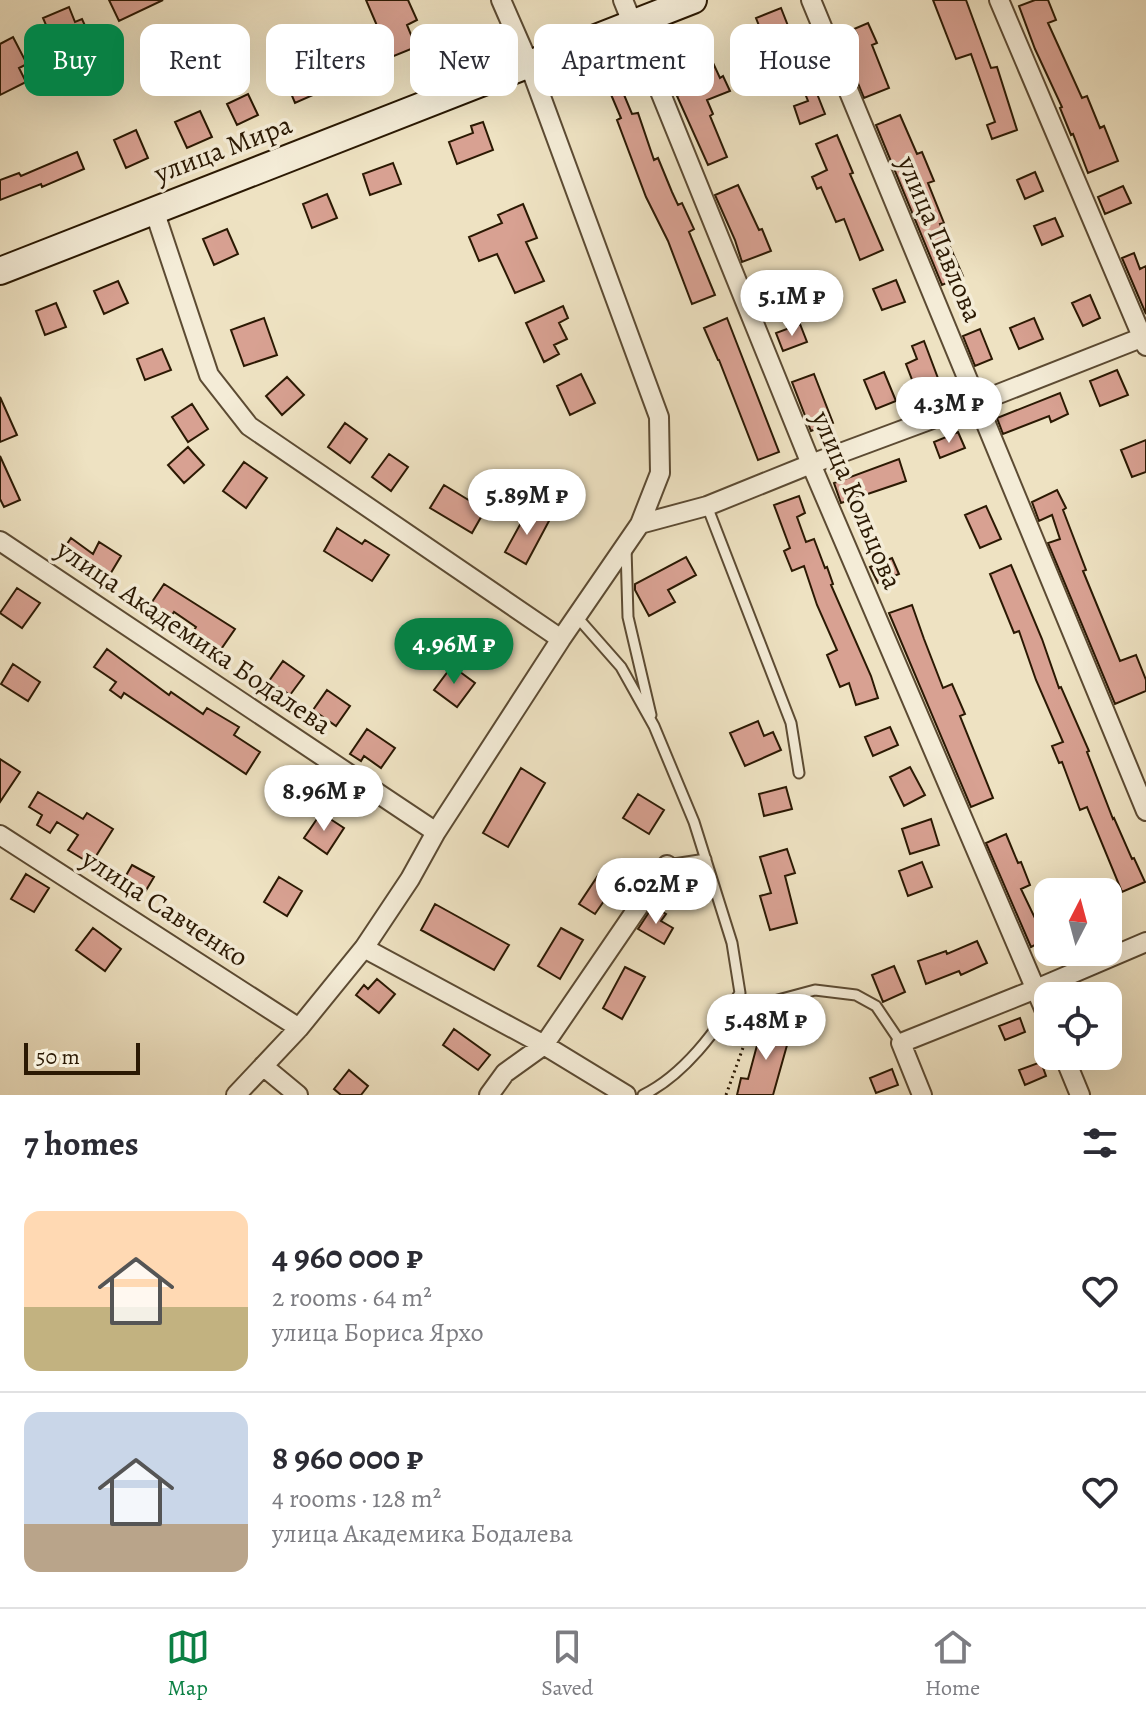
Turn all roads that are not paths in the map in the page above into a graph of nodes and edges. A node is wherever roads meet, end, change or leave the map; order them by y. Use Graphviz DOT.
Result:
graph roads {
  1 [pos="501,0"];
  2 [pos="693,0"];
  3 [pos="811,0"];
  4 [pos="999,0"];
  5 [pos="627,11"];
  6 [pos="529,64"];
  7 [pos="154,210"];
  8 [pos="0,271"];
  9 [pos="1145,340"];
  10 [pos="978,402"];
  11 [pos="811,464"];
  12 [pos="707,506"];
  13 [pos="640,524"];
  14 [pos="0,541"];
  15 [pos="626,545"];
  16 [pos="577,617"];
  17 [pos="561,639"];
  18 [pos="654,726"];
  19 [pos="799,773"];
  20 [pos="1146,811"];
  21 [pos="436,832"];
  22 [pos="0,835"];
  23 [pos="706,859"];
  24 [pos="667,865"];
  25 [pos="1146,942"];
  26 [pos="364,948"];
  27 [pos="1052,982"];
  28 [pos="1034,984"];
  29 [pos="1034,990"];
  30 [pos="726,1014"];
  31 [pos="299,1028"];
  32 [pos="901,1043"];
  33 [pos="544,1045"];
  34 [pos="263,1066"];
  35 [pos="1070,1070"];
  36 [pos="236,1095"];
  37 [pos="298,1095"];
  38 [pos="489,1095"];
  39 [pos="626,1095"];
  40 [pos="643,1095"];
  41 [pos="922,1095"];
  42 [pos="1080,1095"];
  1 -- 6 [label="street"];
  2 -- 5 [label="main road, улица Мира"];
  3 -- 10 [label="street, улица Павлова"];
  4 -- 9 [label="street"];
  5 -- 6 [label="main road, улица Мира"];
  5 -- 11 [label="street, улица Кольцова"];
  6 -- 7 [label="main road, улица Мира"];
  6 -- 13 [label="street"];
  7 -- 8 [label="main road, улица Мира"];
  7 -- 17 [label="street"];
  9 -- 10 [label="street"];
  10 -- 11 [label="street"];
  10 -- 20 [label="street, улица Павлова"];
  11 -- 12 [label="street"];
  11 -- 28 [label="street, улица Кольцова"];
  12 -- 13 [label="street"];
  12 -- 19 [label="lane"];
  13 -- 15 [label="street"];
  14 -- 21 [label="street, улица Академика Бодалева"];
  15 -- 16 [label="street"];
  15 -- 18 [label="lane"];
  16 -- 17 [label="street"];
  16 -- 18 [label="lane"];
  17 -- 21 [label="street"];
  18 -- 23 [label="lane"];
  21 -- 26 [label="street"];
  22 -- 31 [label="street, улица Савченко"];
  23 -- 24 [label="lane"];
  23 -- 30 [label="lane"];
  24 -- 33 [label="street"];
  25 -- 27 [label="street"];
  26 -- 31 [label="street"];
  26 -- 33 [label="street"];
  29 -- 32 [label="street"];
  30 -- 32 [label="lane"];
  30 -- 40 [label="lane"];
  31 -- 34 [label="street"];
  32 -- 41 [label="street"];
  33 -- 38 [label="street"];
  33 -- 39 [label="street"];
  34 -- 36 [label="street"];
  34 -- 37 [label="street"];
  35 -- 42 [label="street"];
}
